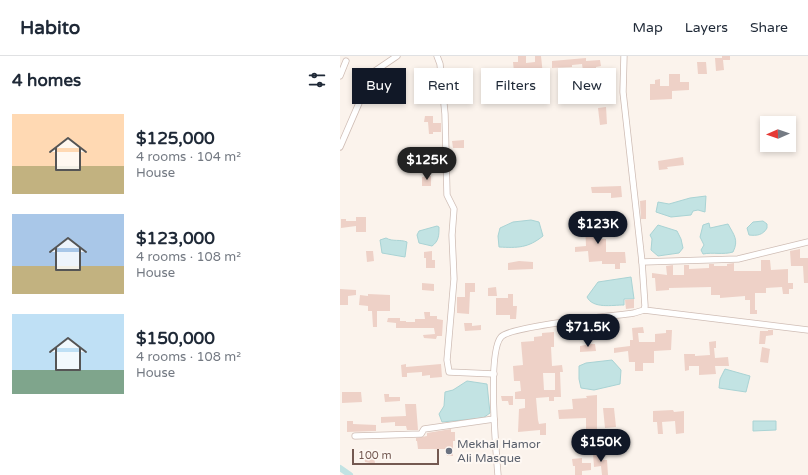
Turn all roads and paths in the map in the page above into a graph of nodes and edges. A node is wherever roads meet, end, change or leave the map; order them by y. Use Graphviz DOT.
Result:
graph roads {
  1 [pos="397,56"];
  2 [pos="437,56"];
  3 [pos="624,56"];
  4 [pos="346,61"];
  5 [pos="340,76"];
  6 [pos="340,147"];
  7 [pos="808,242"];
  8 [pos="642,262"];
  9 [pos="644,310"];
  10 [pos="808,330"];
  11 [pos="494,374"];
  12 [pos="494,418"];
  13 [pos="355,436"];
  14 [pos="498,475"];
  1 -- 6 [label="street"];
  2 -- 11 [label="street"];
  3 -- 8 [label="street"];
  4 -- 5 [label="street"];
  7 -- 8 [label="street"];
  8 -- 9 [label="street"];
  9 -- 10 [label="street"];
  9 -- 11 [label="street"];
  11 -- 12 [label="street"];
  12 -- 13 [label="street"];
  12 -- 14 [label="street"];
}
